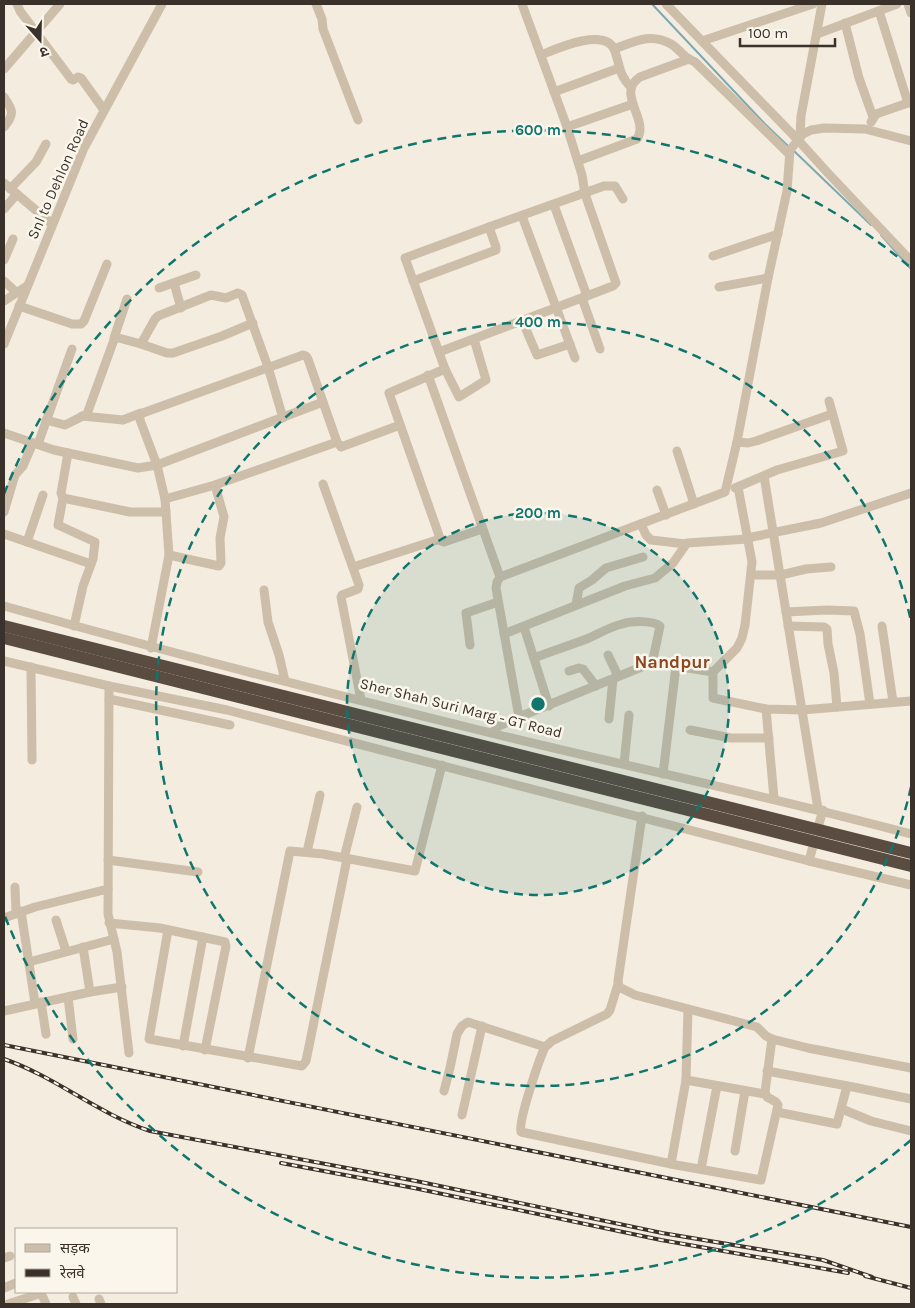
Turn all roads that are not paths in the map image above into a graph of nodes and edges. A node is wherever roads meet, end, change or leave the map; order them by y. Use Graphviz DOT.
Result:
graph roads {
  1 [pos="17,4"];
  2 [pos="48,4"];
  3 [pos="60,4"];
  4 [pos="162,4"];
  5 [pos="316,4"];
  6 [pos="522,4"];
  7 [pos="666,4"];
  8 [pos="813,4"];
  9 [pos="822,4"];
  10 [pos="897,4"];
  11 [pos="908,4"];
  12 [pos="879,11"];
  13 [pos="911,13"];
  14 [pos="51,14"];
  15 [pos="845,23"];
  16 [pos="36,32"];
  17 [pos="817,34"];
  18 [pos="702,41"];
  19 [pos="614,49"];
  20 [pos="541,54"];
  21 [pos="689,59"];
  22 [pos="619,68"];
  23 [pos="4,69"];
  24 [pos="631,87"];
  25 [pos="554,92"];
  26 [pos="4,97"];
  27 [pos="910,103"];
  28 [pos="632,104"];
  29 [pos="104,110"];
  30 [pos="873,117"];
  31 [pos="358,120"];
  32 [pos="4,127"];
  33 [pos="567,127"];
  34 [pos="868,130"];
  35 [pos="911,141"];
  36 [pos="46,144"];
  37 [pos="794,145"];
  38 [pos="578,161"];
  39 [pos="10,189"];
  40 [pos="584,194"];
  41 [pos="623,199"];
  42 [pos="554,205"];
  43 [pos="4,209"];
  44 [pos="522,216"];
  45 [pos="52,224"];
  46 [pos="489,227"];
  47 [pos="778,234"];
  48 [pos="12,239"];
  49 [pos="713,256"];
  50 [pos="4,258"];
  51 [pos="911,261"];
  52 [pos="108,264"];
  53 [pos="196,274"];
  54 [pos="768,278"];
  55 [pos="4,281"];
  56 [pos="413,281"];
  57 [pos="174,283"];
  58 [pos="27,286"];
  59 [pos="719,287"];
  60 [pos="159,288"];
  61 [pos="17,293"];
  62 [pos="584,297"];
  63 [pos="127,299"];
  64 [pos="4,301"];
  65 [pos="19,306"];
  66 [pos="556,307"];
  67 [pos="181,308"];
  68 [pos="522,320"];
  69 [pos="253,323"];
  70 [pos="114,338"];
  71 [pos="474,339"];
  72 [pos="4,344"];
  73 [pos="141,344"];
  74 [pos="570,344"];
  75 [pos="72,349"];
  76 [pos="600,349"];
  77 [pos="439,352"];
  78 [pos="575,358"];
  79 [pos="268,367"];
  80 [pos="445,369"];
  81 [pos="428,376"];
  82 [pos="324,402"];
  83 [pos="829,402"];
  84 [pos="140,413"];
  85 [pos="832,414"];
  86 [pos="82,416"];
  87 [pos="283,418"];
  88 [pos="46,420"];
  89 [pos="400,425"];
  90 [pos="4,434"];
  91 [pos="337,442"];
  92 [pos="737,442"];
  93 [pos="36,444"];
  94 [pos="677,451"];
  95 [pos="68,453"];
  96 [pos="157,465"];
  97 [pos="764,476"];
  98 [pos="324,484"];
  99 [pos="214,485"];
  100 [pos="738,487"];
  101 [pos="657,490"];
  102 [pos="725,492"];
  103 [pos="911,493"];
  104 [pos="44,495"];
  105 [pos="63,498"];
  106 [pos="166,499"];
  107 [pos="694,504"];
  108 [pos="4,512"];
  109 [pos="166,512"];
  110 [pos="666,515"];
  111 [pos="641,524"];
  112 [pos="482,529"];
  113 [pos="774,533"];
  114 [pos="4,534"];
  115 [pos="748,538"];
  116 [pos="440,539"];
  117 [pos="27,542"];
  118 [pos="686,544"];
  119 [pos="169,555"];
  120 [pos="643,557"];
  121 [pos="91,564"];
  122 [pos="353,567"];
  123 [pos="831,567"];
  124 [pos="751,575"];
  125 [pos="781,575"];
  126 [pos="500,577"];
  127 [pos="264,590"];
  128 [pos="498,602"];
  129 [pos="576,605"];
  130 [pos="4,606"];
  131 [pos="786,612"];
  132 [pos="4,626"];
  133 [pos="74,626"];
  134 [pos="524,626"];
  135 [pos="788,626"];
  136 [pos="882,626"];
  137 [pos="504,634"];
  138 [pos="4,638"];
  139 [pos="470,645"];
  140 [pos="151,648"];
  141 [pos="608,655"];
  142 [pos="534,658"];
  143 [pos="4,661"];
  144 [pos="652,664"];
  145 [pos="676,666"];
  146 [pos="31,668"];
  147 [pos="569,671"];
  148 [pos="713,672"];
  149 [pos="615,678"];
  150 [pos="285,681"];
  151 [pos="109,686"];
  152 [pos="596,686"];
  153 [pos="109,699"];
  154 [pos="361,700"];
  155 [pos="911,701"];
  156 [pos="893,702"];
  157 [pos="870,704"];
  158 [pos="549,706"];
  159 [pos="837,707"];
  160 [pos="766,709"];
  161 [pos="802,710"];
  162 [pos="629,715"];
  163 [pos="519,718"];
  164 [pos="609,718"];
  165 [pos="230,726"];
  166 [pos="690,730"];
  167 [pos="493,734"];
  168 [pos="768,738"];
  169 [pos="32,760"];
  170 [pos="436,760"];
  171 [pos="624,764"];
  172 [pos="663,774"];
  173 [pos="320,795"];
  174 [pos="774,798"];
  175 [pos="357,807"];
  176 [pos="820,810"];
  177 [pos="642,816"];
  178 [pos="819,824"];
  179 [pos="911,834"];
  180 [pos="813,846"];
  181 [pos="307,852"];
  182 [pos="911,853"];
  183 [pos="346,858"];
  184 [pos="108,860"];
  185 [pos="809,861"];
  186 [pos="911,866"];
  187 [pos="198,872"];
  188 [pos="911,885"];
  189 [pos="15,888"];
  190 [pos="108,889"];
  191 [pos="19,912"];
  192 [pos="4,918"];
  193 [pos="56,920"];
  194 [pos="109,922"];
  195 [pos="168,930"];
  196 [pos="204,937"];
  197 [pos="114,939"];
  198 [pos="83,947"];
  199 [pos="66,951"];
  200 [pos="28,962"];
  201 [pos="618,984"];
  202 [pos="122,987"];
  203 [pos="90,992"];
  204 [pos="68,996"];
  205 [pos="38,1003"];
  206 [pos="688,1009"];
  207 [pos="4,1011"];
  208 [pos="482,1026"];
  209 [pos="46,1034"];
  210 [pos="73,1039"];
  211 [pos="772,1039"];
  212 [pos="183,1046"];
  213 [pos="545,1047"];
  214 [pos="205,1050"];
  215 [pos="129,1053"];
  216 [pos="248,1058"];
  217 [pos="911,1068"];
  218 [pos="767,1071"];
  219 [pos="686,1080"];
  220 [pos="717,1086"];
  221 [pos="847,1086"];
  222 [pos="444,1091"];
  223 [pos="745,1091"];
  224 [pos="765,1094"];
  225 [pos="911,1099"];
  226 [pos="842,1109"];
  227 [pos="777,1112"];
  228 [pos="462,1116"];
  229 [pos="911,1131"];
  230 [pos="735,1151"];
  231 [pos="672,1164"];
  232 [pos="701,1169"];
  233 [pos="8,1304"];
  234 [pos="46,1304"];
  1 -- 16 [label="street"];
  2 -- 14 [label="street"];
  3 -- 14 [label="street"];
  4 -- 29 [label="street, Snl to Dehlon Road"];
  5 -- 31 [label="street"];
  6 -- 20 [label="street"];
  7 -- 18 [label="street"];
  8 -- 18 [label="street"];
  9 -- 17 [label="street"];
  10 -- 12 [label="street"];
  11 -- 13 [label="street"];
  12 -- 15 [label="street"];
  12 -- 27 [label="street"];
  14 -- 16 [label="street"];
  15 -- 17 [label="street"];
  15 -- 30 [label="street"];
  16 -- 23 [label="street"];
  16 -- 29 [label="street"];
  17 -- 37 [label="street"];
  18 -- 37 [label="street"];
  19 -- 20 [label="street"];
  19 -- 21 [label="street"];
  19 -- 22 [label="street"];
  20 -- 25 [label="street"];
  21 -- 24 [label="street"];
  21 -- 37 [label="street"];
  22 -- 24 [label="street"];
  22 -- 25 [label="street"];
  24 -- 28 [label="street"];
  25 -- 33 [label="street"];
  26 -- 32 [label="street"];
  27 -- 30 [label="street"];
  28 -- 33 [label="street"];
  28 -- 38 [label="street"];
  29 -- 45 [label="street, Snl to Dehlon Road"];
  30 -- 34 [label="street"];
  33 -- 38 [label="street"];
  34 -- 35 [label="street"];
  34 -- 37 [label="street"];
  36 -- 39 [label="street"];
  37 -- 47 [label="street"];
  37 -- 51 [label="street"];
  38 -- 40 [label="street"];
  39 -- 43 [label="street"];
  39 -- 45 [label="street"];
  40 -- 41 [label="street"];
  40 -- 42 [label="street"];
  40 -- 62 [label="street"];
  42 -- 44 [label="street"];
  42 -- 62 [label="street"];
  44 -- 46 [label="street"];
  44 -- 66 [label="street"];
  45 -- 58 [label="street, Snl to Dehlon Road"];
  46 -- 56 [label="street"];
  46 -- 56 [label="street"];
  47 -- 49 [label="street"];
  47 -- 54 [label="street"];
  48 -- 50 [label="street"];
  52 -- 65 [label="street"];
  53 -- 57 [label="street"];
  54 -- 59 [label="street"];
  54 -- 92 [label="street"];
  55 -- 61 [label="street"];
  56 -- 77 [label="street"];
  57 -- 60 [label="street"];
  57 -- 67 [label="street"];
  58 -- 61 [label="street"];
  58 -- 65 [label="street, Snl to Dehlon Road"];
  61 -- 64 [label="street"];
  62 -- 66 [label="street"];
  62 -- 76 [label="street"];
  63 -- 70 [label="street"];
  65 -- 72 [label="street, Snl to Dehlon Road"];
  66 -- 68 [label="street"];
  66 -- 74 [label="street"];
  67 -- 69 [label="street"];
  67 -- 73 [label="street"];
  68 -- 71 [label="street"];
  68 -- 74 [label="street"];
  69 -- 73 [label="street"];
  69 -- 79 [label="street"];
  70 -- 73 [label="street"];
  70 -- 86 [label="street"];
  71 -- 77 [label="street"];
  71 -- 80 [label="street"];
  74 -- 78 [label="street"];
  75 -- 88 [label="street"];
  77 -- 80 [label="street"];
  79 -- 82 [label="street"];
  79 -- 84 [label="street"];
  79 -- 87 [label="street"];
  80 -- 81 [label="street"];
  81 -- 89 [label="street"];
  81 -- 112 [label="street"];
  82 -- 87 [label="street"];
  82 -- 91 [label="street"];
  83 -- 85 [label="street"];
  84 -- 86 [label="street"];
  84 -- 96 [label="street"];
  85 -- 92 [label="street"];
  85 -- 97 [label="street"];
  86 -- 88 [label="street"];
  87 -- 96 [label="street"];
  88 -- 93 [label="street"];
  89 -- 91 [label="street"];
  89 -- 116 [label="street"];
  90 -- 93 [label="street"];
  91 -- 99 [label="street"];
  92 -- 102 [label="street"];
  93 -- 95 [label="street"];
  93 -- 108 [label="street"];
  94 -- 107 [label="street"];
  95 -- 96 [label="street"];
  95 -- 105 [label="street"];
  96 -- 106 [label="street"];
  97 -- 100 [label="street"];
  97 -- 113 [label="street"];
  98 -- 122 [label="street"];
  99 -- 106 [label="street"];
  99 -- 119 [label="street"];
  100 -- 102 [label="street"];
  100 -- 115 [label="street"];
  101 -- 110 [label="street"];
  102 -- 107 [label="street"];
  103 -- 113 [label="street"];
  104 -- 117 [label="street"];
  105 -- 109 [label="street"];
  105 -- 121 [label="street"];
  106 -- 109 [label="street"];
  107 -- 110 [label="street"];
  109 -- 119 [label="street"];
  110 -- 111 [label="street"];
  111 -- 118 [label="street"];
  111 -- 126 [label="street"];
  112 -- 116 [label="street"];
  112 -- 126 [label="street"];
  113 -- 115 [label="street"];
  113 -- 125 [label="street"];
  114 -- 117 [label="street"];
  115 -- 118 [label="street"];
  115 -- 124 [label="street"];
  116 -- 122 [label="street"];
  117 -- 121 [label="street"];
  118 -- 129 [label="street"];
  119 -- 140 [label="street"];
  120 -- 129 [label="street"];
  121 -- 133 [label="street"];
  122 -- 154 [label="street"];
  123 -- 125 [label="street"];
  124 -- 125 [label="street"];
  124 -- 148 [label="street"];
  125 -- 131 [label="street"];
  126 -- 128 [label="street"];
  127 -- 150 [label="street"];
  128 -- 137 [label="street"];
  128 -- 139 [label="street"];
  129 -- 134 [label="street"];
  130 -- 133 [label="street, Sher Shah Suri Marg - GT Road"];
  131 -- 135 [label="street"];
  131 -- 157 [label="street"];
  132 -- 182 [label="highway, Sher Shah Suri Marg - GT Road"];
  133 -- 140 [label="street, Sher Shah Suri Marg - GT Road"];
  134 -- 137 [label="street"];
  134 -- 142 [label="street"];
  135 -- 159 [label="street"];
  135 -- 161 [label="street"];
  136 -- 156 [label="street"];
  137 -- 163 [label="street"];
  138 -- 186 [label="highway"];
  140 -- 150 [label="street, Sher Shah Suri Marg - GT Road"];
  141 -- 149 [label="street"];
  142 -- 144 [label="street"];
  142 -- 158 [label="street"];
  143 -- 146 [label="street"];
  144 -- 145 [label="street"];
  144 -- 149 [label="street"];
  145 -- 148 [label="street"];
  145 -- 172 [label="street"];
  146 -- 151 [label="street"];
  146 -- 169 [label="street"];
  147 -- 152 [label="street"];
  148 -- 160 [label="street"];
  149 -- 152 [label="street"];
  149 -- 164 [label="street"];
  150 -- 154 [label="street, Sher Shah Suri Marg - GT Road"];
  151 -- 153 [label="street"];
  151 -- 170 [label="street"];
  152 -- 158 [label="street"];
  153 -- 165 [label="street"];
  153 -- 184 [label="street"];
  154 -- 167 [label="street, Sher Shah Suri Marg - GT Road"];
  155 -- 156 [label="street"];
  156 -- 157 [label="street"];
  157 -- 159 [label="street"];
  158 -- 163 [label="street"];
  159 -- 161 [label="street"];
  160 -- 161 [label="street"];
  160 -- 168 [label="street"];
  161 -- 176 [label="street"];
  162 -- 171 [label="street"];
  163 -- 167 [label="street"];
  166 -- 168 [label="street"];
  167 -- 171 [label="street, Sher Shah Suri Marg - GT Road"];
  168 -- 174 [label="street"];
  170 -- 177 [label="street"];
  170 -- 183 [label="street"];
  171 -- 172 [label="street, Sher Shah Suri Marg - GT Road"];
  172 -- 174 [label="street, Sher Shah Suri Marg - GT Road"];
  173 -- 181 [label="street"];
  174 -- 176 [label="street, Sher Shah Suri Marg - GT Road"];
  175 -- 183 [label="street"];
  176 -- 178 [label="street"];
  176 -- 179 [label="street, Sher Shah Suri Marg - GT Road"];
  177 -- 185 [label="street"];
  177 -- 201 [label="street"];
  180 -- 185 [label="street"];
  181 -- 183 [label="street"];
  181 -- 216 [label="street"];
  183 -- 216 [label="street"];
  184 -- 187 [label="street"];
  184 -- 190 [label="street"];
  185 -- 188 [label="street"];
  189 -- 191 [label="street"];
  190 -- 191 [label="street"];
  190 -- 194 [label="street"];
  191 -- 192 [label="street"];
  191 -- 200 [label="street"];
  193 -- 199 [label="street"];
  194 -- 195 [label="street"];
  194 -- 197 [label="street"];
  195 -- 196 [label="street"];
  195 -- 212 [label="street"];
  196 -- 212 [label="street"];
  196 -- 214 [label="street"];
  197 -- 198 [label="street"];
  197 -- 202 [label="street"];
  198 -- 199 [label="street"];
  198 -- 203 [label="street"];
  199 -- 200 [label="street"];
  200 -- 205 [label="street"];
  201 -- 206 [label="street"];
  201 -- 213 [label="street"];
  202 -- 203 [label="street"];
  202 -- 215 [label="street"];
  203 -- 204 [label="street"];
  204 -- 205 [label="street"];
  204 -- 210 [label="street"];
  205 -- 207 [label="street"];
  205 -- 209 [label="street"];
  206 -- 211 [label="street"];
  206 -- 219 [label="street"];
  208 -- 213 [label="street"];
  208 -- 222 [label="street"];
  208 -- 228 [label="street"];
  211 -- 217 [label="street"];
  211 -- 218 [label="street"];
  212 -- 214 [label="street"];
  213 -- 231 [label="street"];
  214 -- 216 [label="street"];
  218 -- 221 [label="street"];
  218 -- 224 [label="street"];
  219 -- 220 [label="street"];
  219 -- 231 [label="street"];
  220 -- 223 [label="street"];
  220 -- 232 [label="street"];
  221 -- 225 [label="street"];
  221 -- 226 [label="street"];
  223 -- 224 [label="street"];
  223 -- 230 [label="street"];
  224 -- 227 [label="street"];
  226 -- 227 [label="street"];
  226 -- 229 [label="street"];
  227 -- 232 [label="street"];
  231 -- 232 [label="street"];
  233 -- 234 [label="street"];
}
